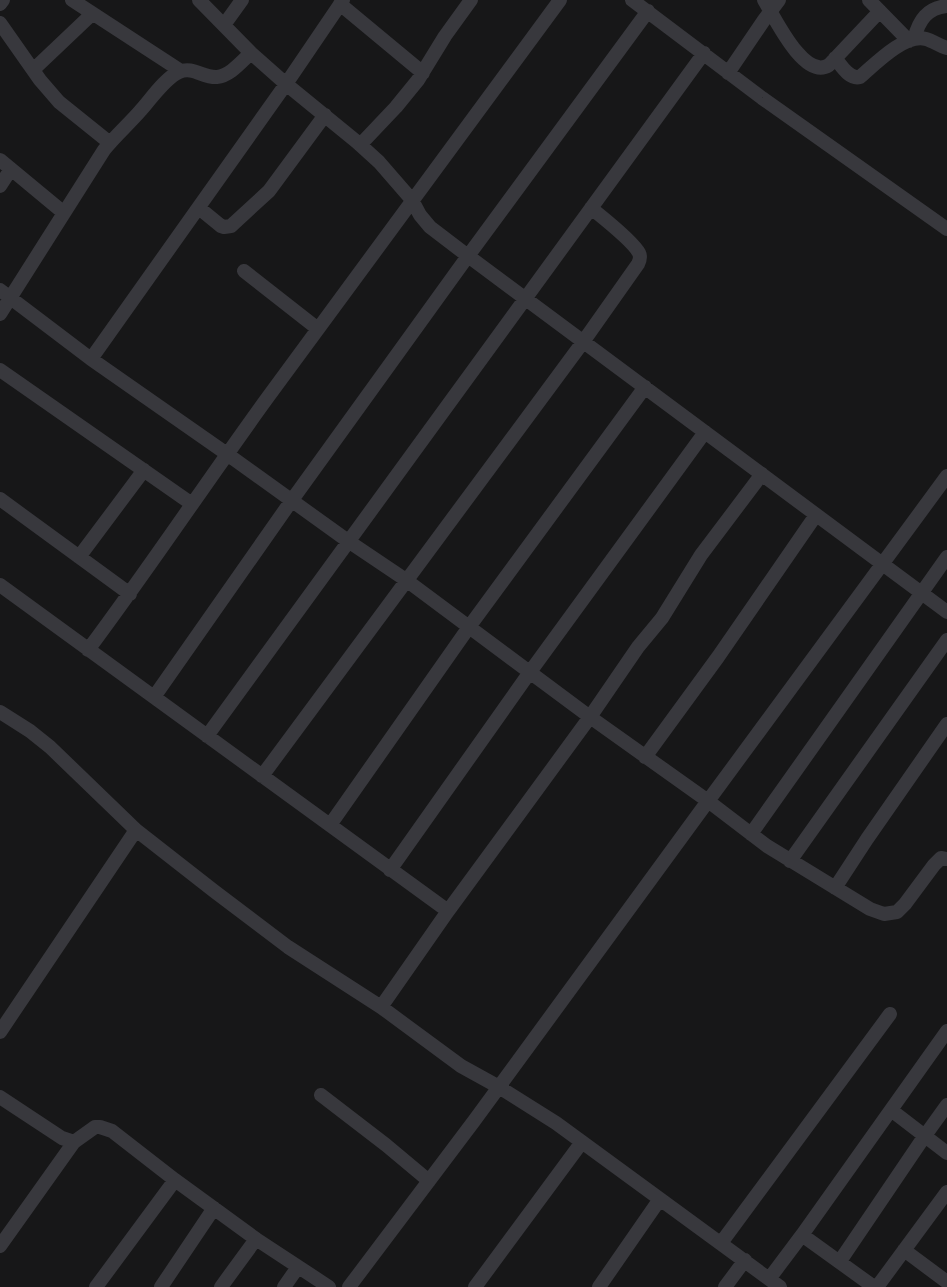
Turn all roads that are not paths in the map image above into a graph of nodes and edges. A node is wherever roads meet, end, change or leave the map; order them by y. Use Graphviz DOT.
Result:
graph roads {
  1 [pos="3,0"];
  2 [pos="72,0"];
  3 [pos="199,0"];
  4 [pos="242,0"];
  5 [pos="471,0"];
  6 [pos="560,0"];
  7 [pos="632,0"];
  8 [pos="869,0"];
  9 [pos="341,2"];
  10 [pos="0,4"];
  11 [pos="771,4"];
  12 [pos="947,6"];
  13 [pos="880,11"];
  14 [pos="648,12"];
  15 [pos="92,14"];
  16 [pos="0,23"];
  17 [pos="224,25"];
  18 [pos="912,40"];
  19 [pos="947,48"];
  20 [pos="252,53"];
  21 [pos="704,53"];
  22 [pos="835,58"];
  23 [pos="33,70"];
  24 [pos="181,71"];
  25 [pos="422,72"];
  26 [pos="728,73"];
  27 [pos="286,84"];
  28 [pos="325,115"];
  29 [pos="356,141"];
  30 [pos="110,143"];
  31 [pos="0,160"];
  32 [pos="11,170"];
  33 [pos="0,186"];
  34 [pos="412,200"];
  35 [pos="199,208"];
  36 [pos="591,208"];
  37 [pos="64,213"];
  38 [pos="947,229"];
  39 [pos="468,256"];
  40 [pos="244,271"];
  41 [pos="5,294"];
  42 [pos="525,299"];
  43 [pos="0,314"];
  44 [pos="318,329"];
  45 [pos="582,342"];
  46 [pos="91,359"];
  47 [pos="0,370"];
  48 [pos="645,387"];
  49 [pos="705,432"];
  50 [pos="227,454"];
  51 [pos="144,470"];
  52 [pos="762,474"];
  53 [pos="947,476"];
  54 [pos="0,499"];
  55 [pos="292,500"];
  56 [pos="192,504"];
  57 [pos="816,514"];
  58 [pos="348,541"];
  59 [pos="79,557"];
  60 [pos="947,557"];
  61 [pos="882,564"];
  62 [pos="406,580"];
  63 [pos="0,585"];
  64 [pos="921,593"];
  65 [pos="130,594"];
  66 [pos="947,612"];
  67 [pos="469,627"];
  68 [pos="947,640"];
  69 [pos="88,650"];
  70 [pos="530,672"];
  71 [pos="154,697"];
  72 [pos="0,712"];
  73 [pos="590,717"];
  74 [pos="947,724"];
  75 [pos="207,736"];
  76 [pos="645,757"];
  77 [pos="262,776"];
  78 [pos="708,801"];
  79 [pos="330,825"];
  80 [pos="136,830"];
  81 [pos="751,834"];
  82 [pos="946,856"];
  83 [pos="790,861"];
  84 [pos="390,870"];
  85 [pos="835,888"];
  86 [pos="448,911"];
  87 [pos="380,1007"];
  88 [pos="890,1014"];
  89 [pos="947,1031"];
  90 [pos="0,1032"];
  91 [pos="500,1087"];
  92 [pos="321,1095"];
  93 [pos="0,1097"];
  94 [pos="947,1105"];
  95 [pos="891,1110"];
  96 [pos="924,1137"];
  97 [pos="74,1142"];
  98 [pos="582,1142"];
  99 [pos="947,1153"];
  100 [pos="175,1180"];
  101 [pos="429,1181"];
  102 [pos="947,1192"];
  103 [pos="660,1199"];
  104 [pos="214,1208"];
  105 [pos="802,1235"];
  106 [pos="256,1239"];
  107 [pos="721,1243"];
  108 [pos="0,1246"];
  109 [pos="904,1250"];
  110 [pos="744,1260"];
  111 [pos="840,1261"];
  112 [pos="298,1267"];
  113 [pos="947,1282"];
  114 [pos="775,1283"];
  115 [pos="96,1287"];
  116 [pos="161,1287"];
  117 [pos="221,1287"];
  118 [pos="284,1287"];
  119 [pos="330,1287"];
  120 [pos="349,1287"];
  121 [pos="475,1287"];
  122 [pos="599,1287"];
  123 [pos="725,1287"];
  124 [pos="876,1287"];
  1 -- 10 [label="street"];
  2 -- 15 [label="street"];
  3 -- 17 [label="street"];
  4 -- 17 [label="street"];
  5 -- 25 [label="street"];
  6 -- 34 [label="street"];
  7 -- 14 [label="street"];
  8 -- 13 [label="street"];
  9 -- 25 [label="street"];
  9 -- 27 [label="street"];
  11 -- 22 [label="street"];
  11 -- 26 [label="street"];
  12 -- 18 [label="street"];
  13 -- 18 [label="street"];
  13 -- 22 [label="street"];
  14 -- 21 [label="street"];
  14 -- 39 [label="street"];
  15 -- 23 [label="street"];
  15 -- 24 [label="street"];
  16 -- 23 [label="street"];
  17 -- 20 [label="street"];
  18 -- 19 [label="street"];
  18 -- 22 [label="street"];
  20 -- 24 [label="street"];
  20 -- 27 [label="street"];
  21 -- 26 [label="street"];
  21 -- 36 [label="street"];
  23 -- 30 [label="street"];
  24 -- 30 [label="street"];
  25 -- 29 [label="street"];
  26 -- 38 [label="street"];
  27 -- 28 [label="street"];
  27 -- 35 [label="street"];
  28 -- 29 [label="street"];
  28 -- 35 [label="street"];
  29 -- 34 [label="street"];
  30 -- 37 [label="street"];
  31 -- 32 [label="street"];
  32 -- 33 [label="street"];
  32 -- 37 [label="street"];
  34 -- 39 [label="street"];
  34 -- 44 [label="street"];
  35 -- 46 [label="street"];
  36 -- 42 [label="street"];
  36 -- 45 [label="street"];
  37 -- 41 [label="street"];
  39 -- 42 [label="street"];
  39 -- 55 [label="street"];
  40 -- 44 [label="street"];
  41 -- 43 [label="street"];
  41 -- 46 [label="street"];
  42 -- 45 [label="street"];
  42 -- 58 [label="street"];
  44 -- 50 [label="street"];
  45 -- 48 [label="street"];
  45 -- 62 [label="street"];
  46 -- 50 [label="street"];
  47 -- 51 [label="street"];
  48 -- 49 [label="street"];
  48 -- 67 [label="street"];
  49 -- 52 [label="street"];
  49 -- 70 [label="street"];
  50 -- 55 [label="street"];
  50 -- 56 [label="street"];
  51 -- 56 [label="street"];
  51 -- 59 [label="street"];
  52 -- 57 [label="street"];
  52 -- 73 [label="street"];
  53 -- 61 [label="street"];
  54 -- 59 [label="street"];
  55 -- 58 [label="street"];
  55 -- 71 [label="street"];
  56 -- 65 [label="street"];
  57 -- 61 [label="street"];
  57 -- 76 [label="street"];
  58 -- 62 [label="street"];
  58 -- 75 [label="street"];
  59 -- 65 [label="street"];
  60 -- 64 [label="street"];
  61 -- 64 [label="street"];
  61 -- 78 [label="street"];
  62 -- 67 [label="street"];
  62 -- 77 [label="street"];
  63 -- 69 [label="street"];
  64 -- 66 [label="street"];
  64 -- 81 [label="street"];
  65 -- 69 [label="street"];
  67 -- 70 [label="street"];
  67 -- 79 [label="street"];
  68 -- 83 [label="street"];
  69 -- 71 [label="street"];
  70 -- 73 [label="street"];
  70 -- 84 [label="street"];
  71 -- 75 [label="street"];
  72 -- 80 [label="street"];
  73 -- 76 [label="street"];
  73 -- 86 [label="street"];
  74 -- 85 [label="street"];
  75 -- 77 [label="street"];
  76 -- 78 [label="street"];
  77 -- 79 [label="street"];
  78 -- 81 [label="street"];
  78 -- 91 [label="street"];
  79 -- 84 [label="street"];
  80 -- 87 [label="street"];
  80 -- 90 [label="street"];
  81 -- 83 [label="street"];
  82 -- 85 [label="street"];
  83 -- 85 [label="street"];
  84 -- 86 [label="street"];
  86 -- 87 [label="street"];
  87 -- 91 [label="street"];
  88 -- 107 [label="street"];
  89 -- 95 [label="street"];
  91 -- 98 [label="street"];
  91 -- 101 [label="street"];
  92 -- 101 [label="street"];
  93 -- 97 [label="street"];
  94 -- 96 [label="street"];
  95 -- 96 [label="street"];
  95 -- 105 [label="street"];
  96 -- 99 [label="street"];
  96 -- 111 [label="street"];
  97 -- 100 [label="street"];
  97 -- 108 [label="street"];
  98 -- 103 [label="street"];
  98 -- 121 [label="street"];
  100 -- 104 [label="street"];
  100 -- 115 [label="street"];
  101 -- 120 [label="street"];
  102 -- 109 [label="street"];
  103 -- 107 [label="street"];
  103 -- 122 [label="street"];
  104 -- 106 [label="street"];
  104 -- 116 [label="street"];
  105 -- 111 [label="street"];
  105 -- 114 [label="street"];
  106 -- 112 [label="street"];
  106 -- 117 [label="street"];
  107 -- 110 [label="street"];
  109 -- 113 [label="street"];
  109 -- 124 [label="street"];
  110 -- 114 [label="street"];
  110 -- 123 [label="street"];
  111 -- 124 [label="street"];
  112 -- 118 [label="street"];
  112 -- 119 [label="street"];
}
